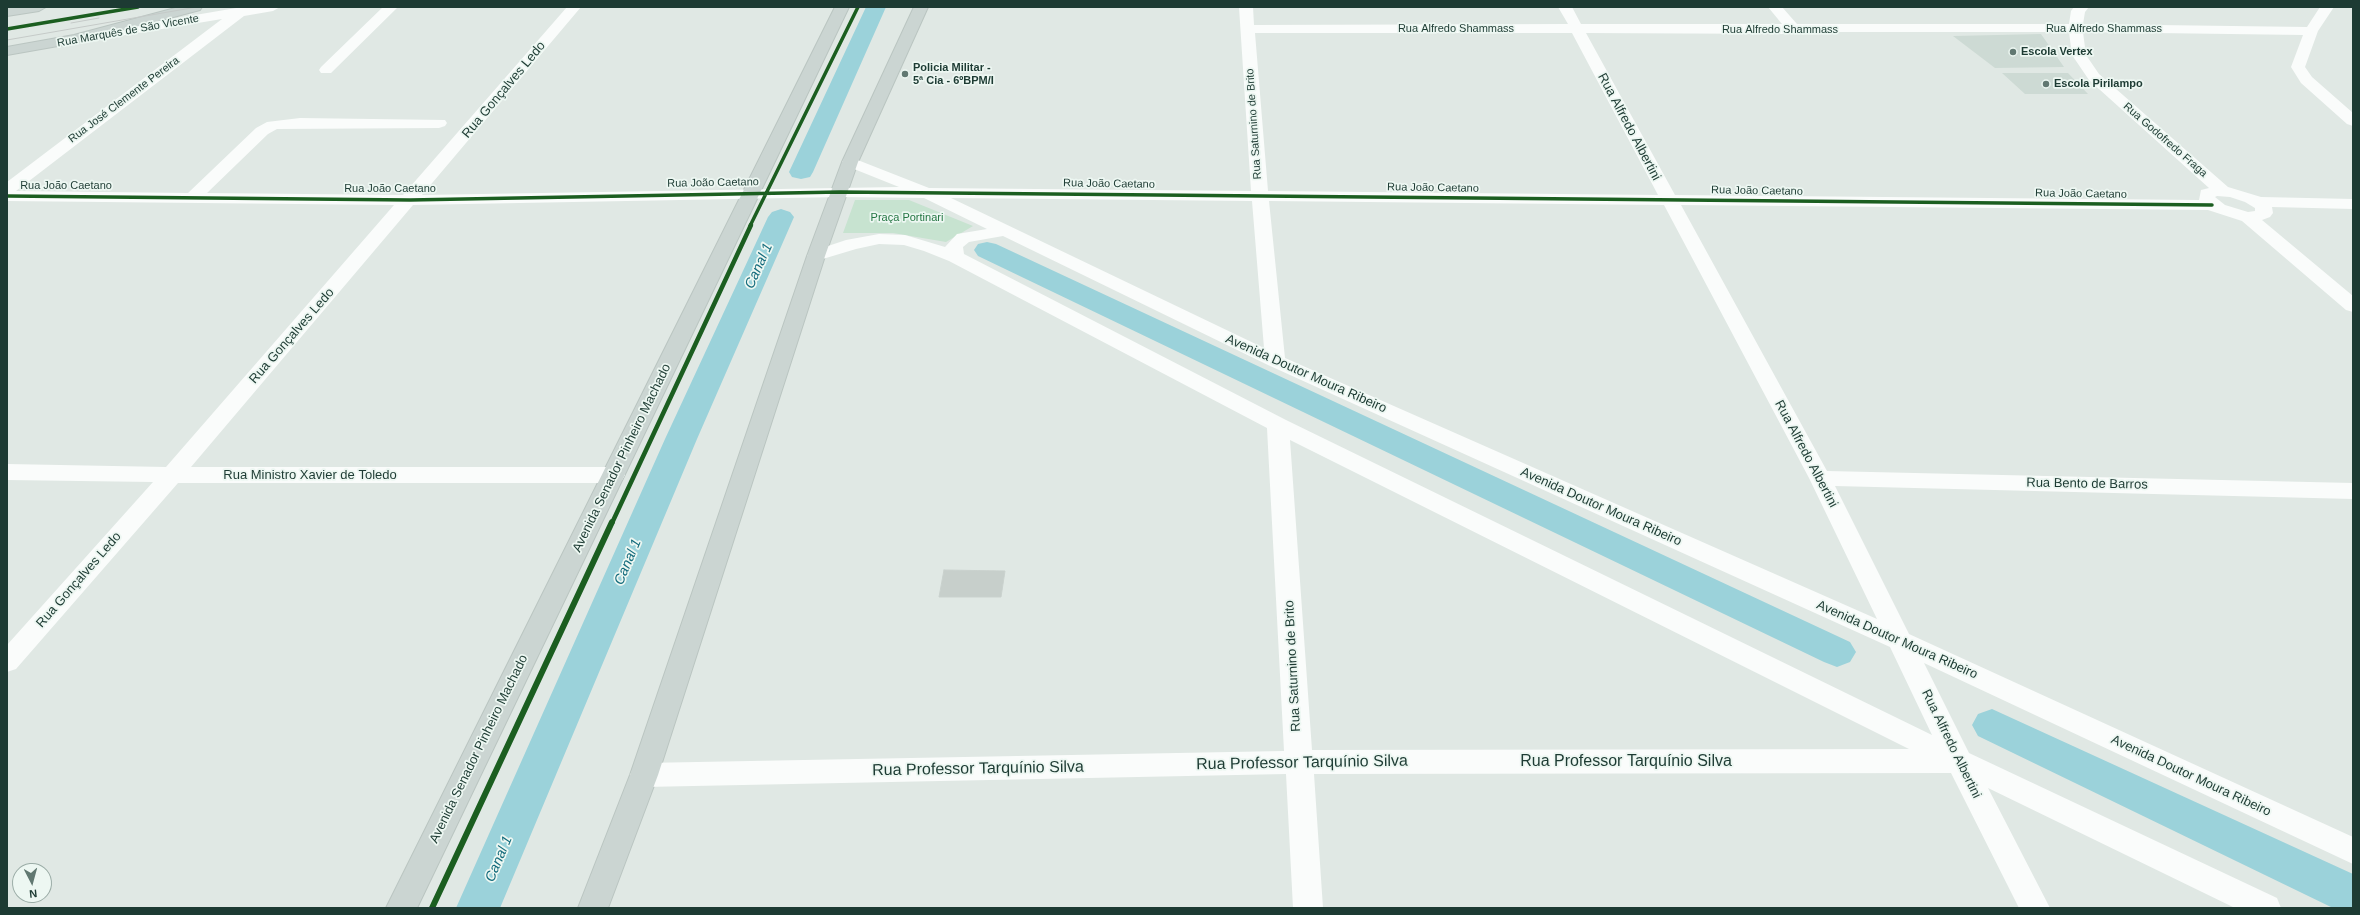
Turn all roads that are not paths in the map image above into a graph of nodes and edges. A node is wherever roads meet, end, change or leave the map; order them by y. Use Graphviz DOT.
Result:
graph roads {
  1 [pos="39,7"];
  2 [pos="195,7"];
  3 [pos="273,7"];
  4 [pos="392,7"];
  5 [pos="574,7"];
  6 [pos="842,7"];
  7 [pos="921,7"];
  8 [pos="1246,7"];
  9 [pos="1565,7"];
  10 [pos="1775,7"];
  11 [pos="2327,7"];
  12 [pos="2076,8"];
  13 [pos="242,11"];
  14 [pos="7,12"];
  15 [pos="1248,28"];
  16 [pos="2075,28"];
  17 [pos="1576,29"];
  18 [pos="1794,30"];
  19 [pos="2311,31"];
  20 [pos="75,40"];
  21 [pos="7,51"];
  22 [pos="326,70"];
  23 [pos="2353,121"];
  24 [pos="439,123"];
  25 [pos="850,162"];
  26 [pos="7,190"];
  27 [pos="2223,191"];
  28 [pos="759,192"];
  29 [pos="834,192"];
  30 [pos="925,192"];
  31 [pos="7,196"];
  32 [pos="1260,196"];
  33 [pos="192,197"];
  34 [pos="410,200"];
  35 [pos="1668,200"];
  36 [pos="2259,202"];
  37 [pos="2353,204"];
  38 [pos="2212,205"];
  39 [pos="2248,217"];
  40 [pos="1003,231"];
  41 [pos="816,256"];
  42 [pos="956,257"];
  43 [pos="2353,306"];
  44 [pos="1275,361"];
  45 [pos="1278,425"];
  46 [pos="7,472"];
  47 [pos="172,475"];
  48 [pos="614,475"];
  49 [pos="1820,478"];
  50 [pos="2353,491"];
  51 [pos="1906,651"];
  52 [pos="7,662"];
  53 [pos="1954,751"];
  54 [pos="1298,762"];
  55 [pos="644,775"];
  56 [pos="2353,851"];
  57 [pos="401,908"];
  58 [pos="592,908"];
  59 [pos="1308,908"];
  60 [pos="2035,908"];
  61 [pos="2266,908"];
  1 -- 14 [label="main road"];
  2 -- 20 [label="main road"];
  3 -- 13 [label="street, Rua Marquês de São Vicente"];
  4 -- 22 [label="street"];
  5 -- 34 [label="street, Rua Gonçalves Ledo"];
  6 -- 28 [label="main road, Avenida Senador Pinheiro Machado"];
  7 -- 25 [label="main road"];
  8 -- 15 [label="street, Rua Saturnino de Brito"];
  9 -- 17 [label="street, Rua Alfredo Albertini"];
  10 -- 18 [label="street"];
  11 -- 19 [label="street"];
  12 -- 16 [label="street, Rua Godofredo Fraga"];
  13 -- 20 [label="street, Rua Marquês de São Vicente"];
  13 -- 26 [label="street, Rua José Clemente Pereira"];
  15 -- 17 [label="street, Rua Alfredo Shammass"];
  15 -- 32 [label="street, Rua Saturnino de Brito"];
  16 -- 18 [label="street, Rua Alfredo Shammass"];
  16 -- 19 [label="street, Rua Alfredo Shammass"];
  16 -- 27 [label="street, Rua Godofredo Fraga"];
  17 -- 18 [label="street, Rua Alfredo Shammass"];
  17 -- 35 [label="street, Rua Alfredo Albertini"];
  19 -- 23 [label="street"];
  20 -- 21 [label="main road, Rua Marquês de São Vicente"];
  24 -- 33 [label="street"];
  25 -- 29 [label="main road"];
  25 -- 30 [label="street, Avenida Doutor Moura Ribeiro"];
  27 -- 36 [label="street"];
  27 -- 38 [label="street"];
  28 -- 29 [label="street, Rua João Caetano"];
  28 -- 34 [label="street, Rua João Caetano"];
  28 -- 48 [label="main road, Avenida Senador Pinheiro Machado"];
  29 -- 30 [label="street, Rua João Caetano"];
  29 -- 41 [label="main road"];
  30 -- 32 [label="street, Rua João Caetano"];
  30 -- 40 [label="street, Avenida Doutor Moura Ribeiro"];
  31 -- 33 [label="street, Rua João Caetano"];
  32 -- 35 [label="street, Rua João Caetano"];
  32 -- 44 [label="street, Rua Saturnino de Brito"];
  33 -- 34 [label="street, Rua João Caetano"];
  34 -- 47 [label="street, Rua Gonçalves Ledo"];
  35 -- 38 [label="street, Rua João Caetano"];
  35 -- 49 [label="street, Rua Alfredo Albertini"];
  36 -- 37 [label="street"];
  36 -- 39 [label="street"];
  38 -- 39 [label="street, Rua João Caetano"];
  39 -- 43 [label="street"];
  40 -- 42 [label="street"];
  40 -- 44 [label="street, Avenida Doutor Moura Ribeiro"];
  41 -- 42 [label="street"];
  41 -- 55 [label="main road"];
  42 -- 45 [label="street"];
  44 -- 51 [label="street, Avenida Doutor Moura Ribeiro"];
  45 -- 53 [label="street"];
  45 -- 54 [label="street, Rua Saturnino de Brito"];
  46 -- 47 [label="street, Rua Ministro Xavier de Toledo"];
  47 -- 48 [label="street, Rua Ministro Xavier de Toledo"];
  47 -- 52 [label="street, Rua Gonçalves Ledo"];
  48 -- 57 [label="main road, Avenida Senador Pinheiro Machado"];
  49 -- 50 [label="street, Rua Bento de Barros"];
  49 -- 51 [label="street, Rua Alfredo Albertini"];
  51 -- 53 [label="street, Rua Alfredo Albertini"];
  51 -- 56 [label="street, Avenida Doutor Moura Ribeiro"];
  53 -- 54 [label="street, Rua Professor Tarquínio Silva"];
  53 -- 60 [label="street, Rua Alfredo Albertini"];
  53 -- 61 [label="street"];
  54 -- 55 [label="street, Rua Professor Tarquínio Silva"];
  54 -- 59 [label="street, Rua Saturnino de Brito"];
  55 -- 58 [label="main road"];
}
